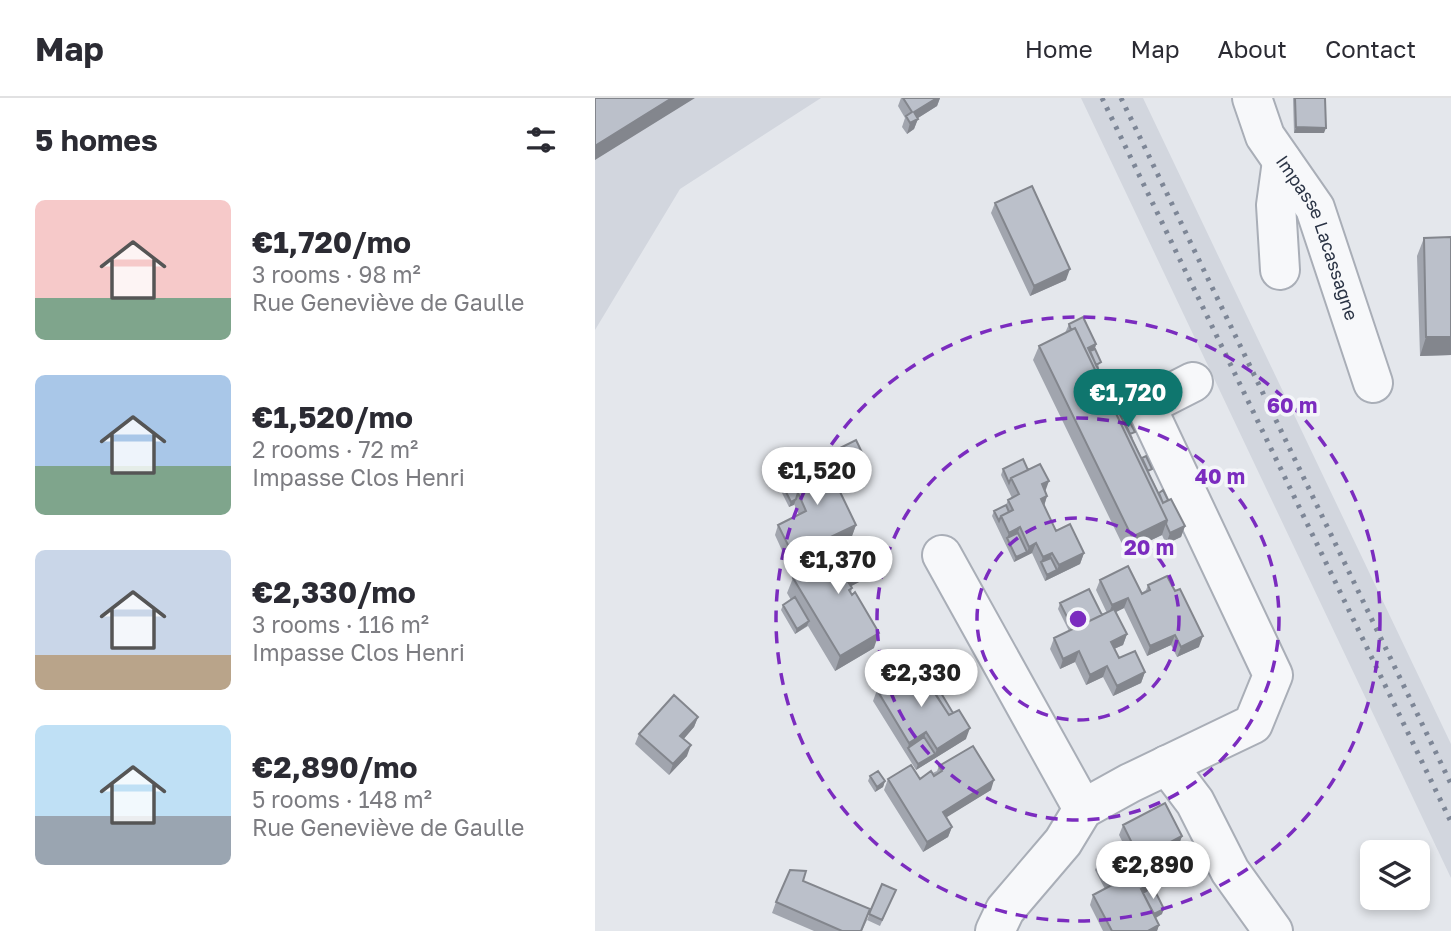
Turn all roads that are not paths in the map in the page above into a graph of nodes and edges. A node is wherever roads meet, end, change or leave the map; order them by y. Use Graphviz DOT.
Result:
graph roads {
  1 [pos="1252,98"];
  2 [pos="1282,160"];
  3 [pos="1280,270"];
  4 [pos="1193,382"];
  5 [pos="1373,383"];
  6 [pos="942,555"];
  7 [pos="1167,765"];
  8 [pos="1083,809"];
  9 [pos="995,931"];
  10 [pos="1273,931"];
  1 -- 2 [label="street, Impasse Lacassagne"];
  2 -- 3 [label="street"];
  2 -- 5 [label="street, Impasse Lacassagne"];
  4 -- 7 [label="street"];
  6 -- 8 [label="street"];
  7 -- 8 [label="street"];
  7 -- 10 [label="street"];
  8 -- 9 [label="street"];
}
